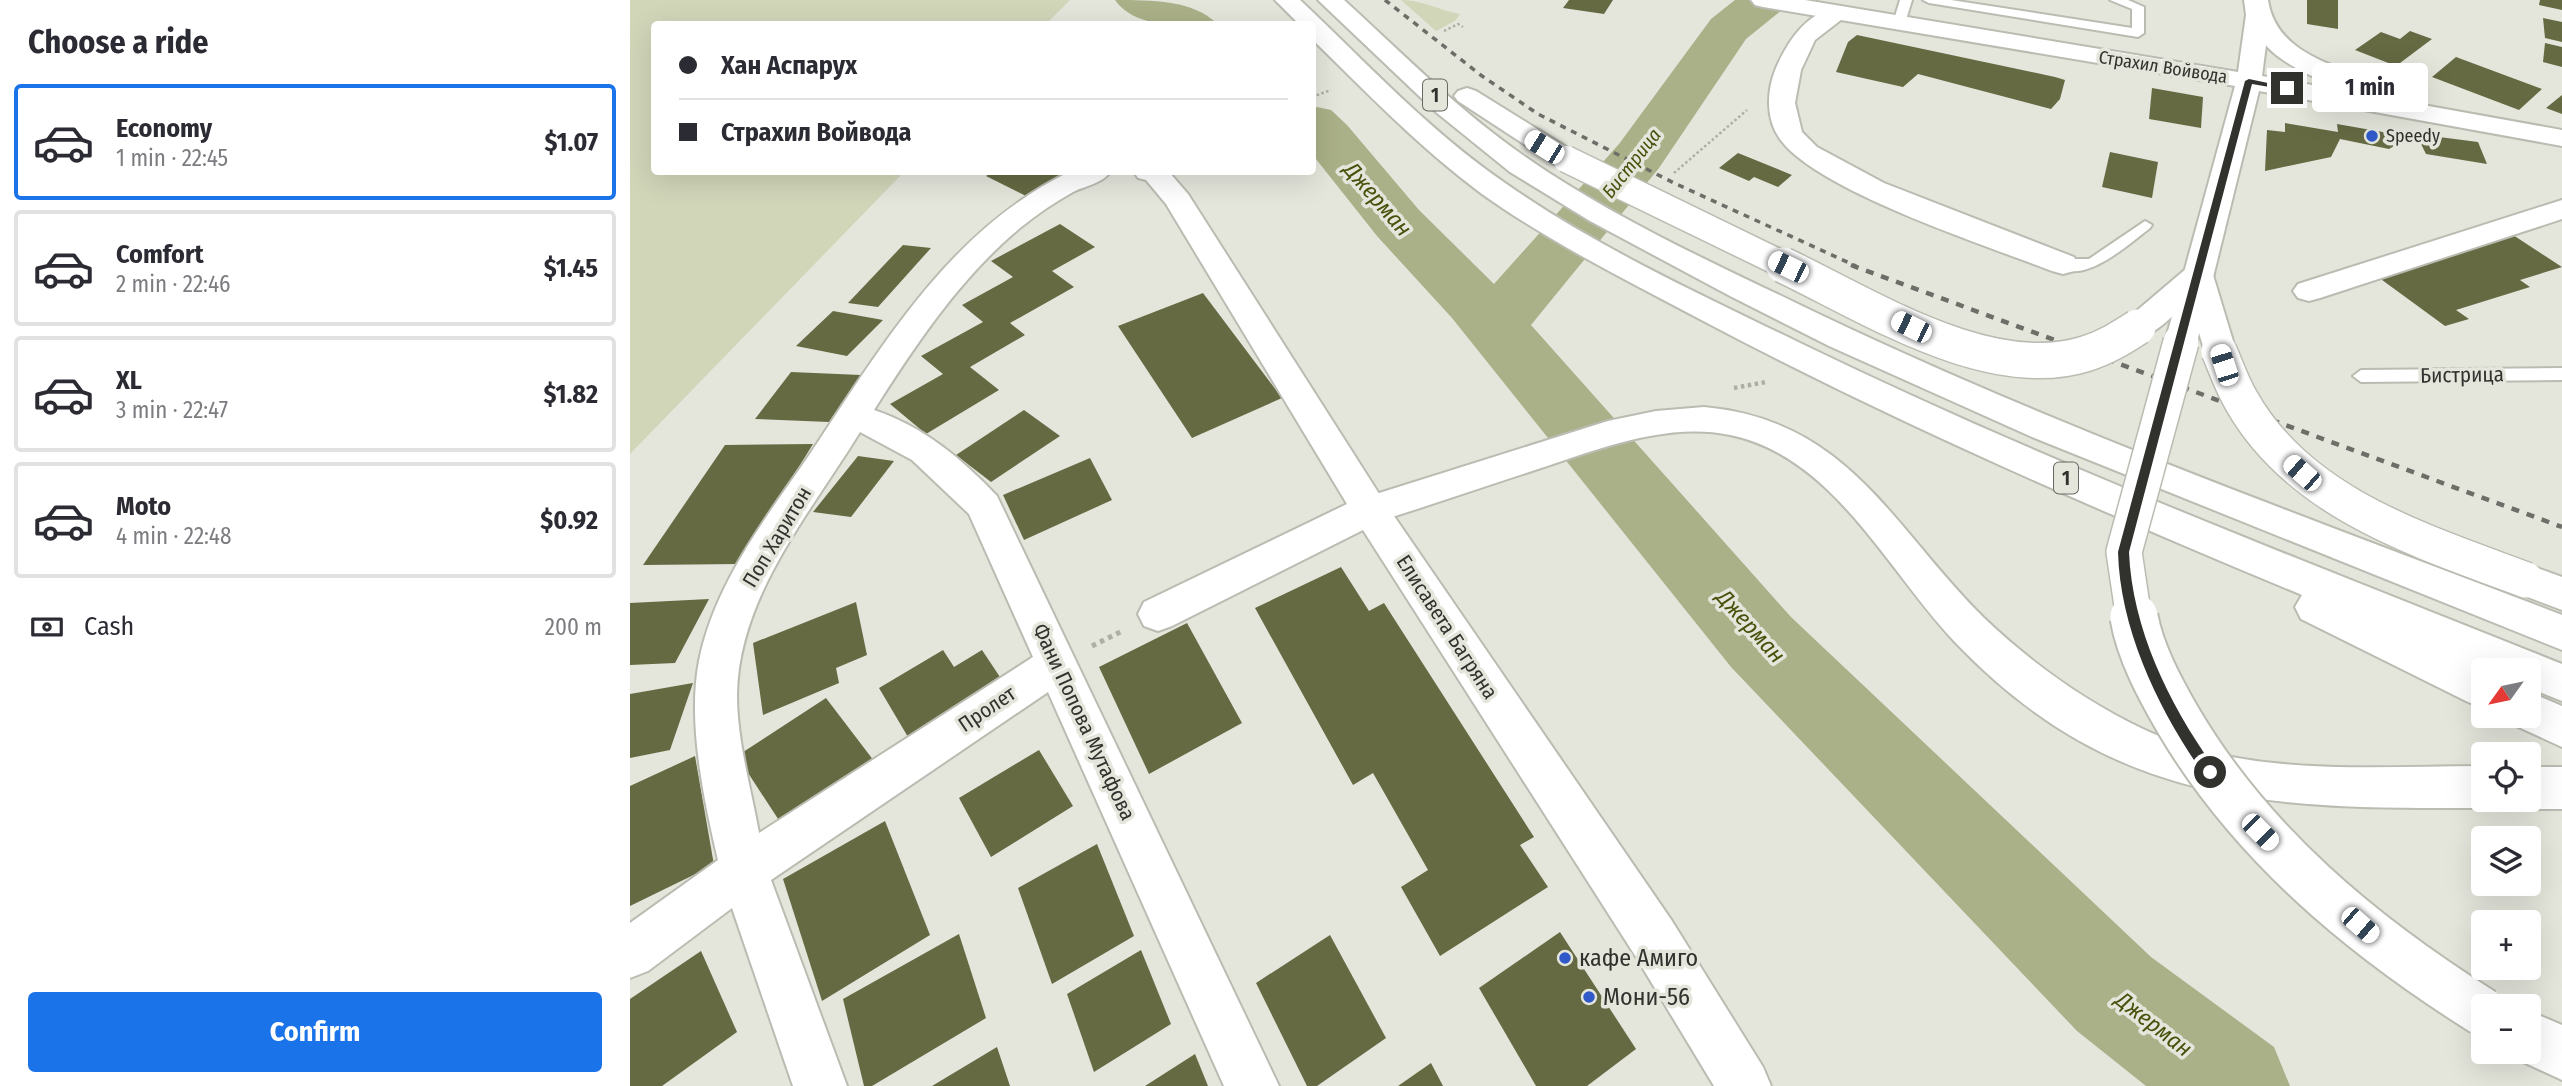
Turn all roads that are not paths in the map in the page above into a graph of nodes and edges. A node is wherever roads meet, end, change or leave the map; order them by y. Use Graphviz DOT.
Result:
graph roads {
  1 [pos="1287,0"];
  2 [pos="1330,0"];
  3 [pos="1338,0"];
  4 [pos="1763,0"];
  5 [pos="1929,0"];
  6 [pos="2116,0"];
  7 [pos="2257,8"];
  8 [pos="1825,10"];
  9 [pos="1902,11"];
  10 [pos="1308,21"];
  11 [pos="1316,29"];
  12 [pos="2249,81"];
  13 [pos="2552,136"];
  14 [pos="1084,175"];
  15 [pos="1157,175"];
  16 [pos="2562,209"];
  17 [pos="2145,225"];
  18 [pos="2063,264"];
  19 [pos="2198,275"];
  20 [pos="2309,290"];
  21 [pos="2200,347"];
  22 [pos="2562,374"];
  23 [pos="2361,376"];
  24 [pos="1907,409"];
  25 [pos="852,416"];
  26 [pos="1370,510"];
  27 [pos="2562,594"];
  28 [pos="1158,614"];
  29 [pos="2562,633"];
  30 [pos="1057,663"];
  31 [pos="2471,683"];
  32 [pos="2562,684"];
  33 [pos="2541,717"];
  34 [pos="2562,727"];
  35 [pos="2471,787"];
  36 [pos="2541,788"];
  37 [pos="2562,788"];
  38 [pos="744,870"];
  39 [pos="630,953"];
  40 [pos="2471,1004"];
  41 [pos="2541,1043"];
  42 [pos="2562,1053"];
  43 [pos="820,1086"];
  44 [pos="1252,1086"];
  45 [pos="1744,1086"];
  1 -- 10 [label="street, 1"];
  2 -- 29 [label="street, 1"];
  3 -- 19 [label="street, bridge"];
  4 -- 8 [label="street, Страхил Войвода"];
  5 -- 6 [label="lane"];
  7 -- 12 [label="street"];
  7 -- 13 [label="street"];
  8 -- 9 [label="street, Страхил Войвода"];
  8 -- 18 [label="street"];
  9 -- 12 [label="street, Страхил Войвода"];
  11 -- 24 [label="street, 1"];
  12 -- 13 [label="street, Страхил Войвода"];
  12 -- 19 [label="street"];
  14 -- 25 [label="street, Поп Харитон"];
  15 -- 26 [label="street, Елисавета Багряна"];
  16 -- 20 [label="street"];
  17 -- 18 [label="lane"];
  19 -- 21 [label="street"];
  21 -- 27 [label="street, bridge"];
  21 -- 40 [label="street, bridge"];
  22 -- 23 [label="lane, Бистрица"];
  24 -- 31 [label="street"];
  24 -- 32 [label="street, 1"];
  25 -- 30 [label="street, Фани Попова Мутафова"];
  25 -- 38 [label="street, Поп Харитон"];
  26 -- 28 [label="street"];
  26 -- 35 [label="street"];
  26 -- 45 [label="street, Елисавета Багряна"];
  30 -- 38 [label="street, Пролет"];
  30 -- 44 [label="street, Фани Попова Мутафова"];
  33 -- 34 [label="street"];
  36 -- 37 [label="street"];
  38 -- 39 [label="street, Пролет"];
  38 -- 43 [label="street, Поп Харитон"];
  41 -- 42 [label="street"];
}
